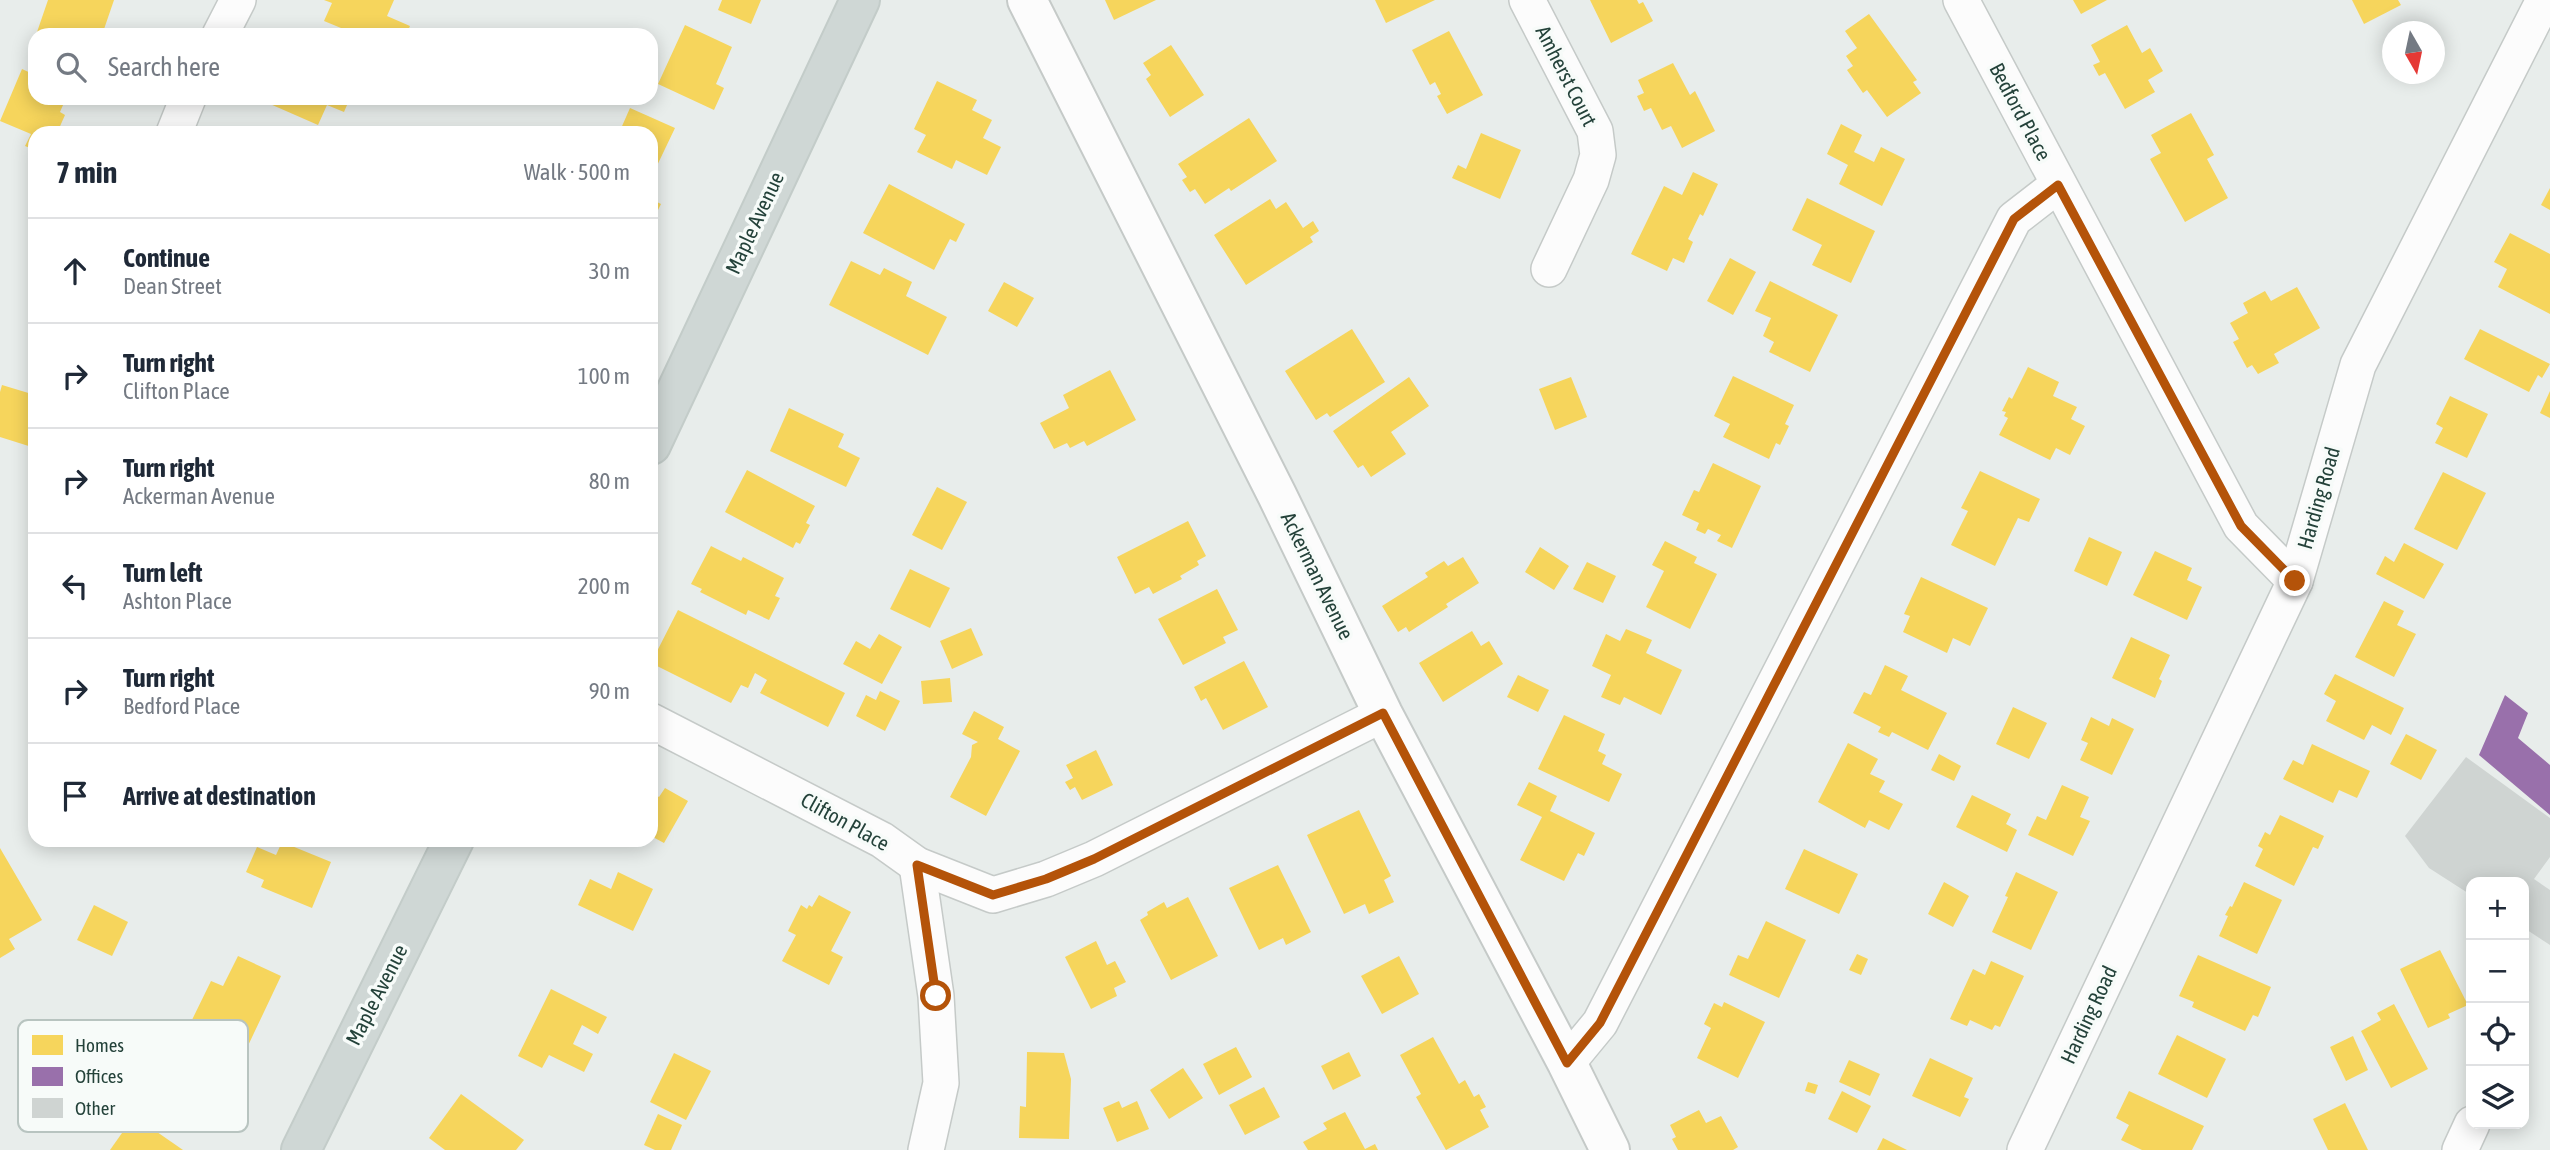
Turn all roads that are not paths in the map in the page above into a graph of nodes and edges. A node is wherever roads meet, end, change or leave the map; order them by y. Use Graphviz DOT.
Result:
graph roads {
  1 [pos="237,0"];
  2 [pos="860,0"];
  3 [pos="1027,0"];
  4 [pos="1527,0"];
  5 [pos="1961,0"];
  6 [pos="2539,3"];
  7 [pos="223,28"];
  8 [pos="185,105"];
  9 [pos="177,126"];
  10 [pos="2058,185"];
  11 [pos="1549,269"];
  12 [pos="658,430"];
  13 [pos="2295,581"];
  14 [pos="1383,713"];
  15 [pos="658,725"];
  16 [pos="451,847"];
  17 [pos="917,865"];
  18 [pos="1567,1063"];
  19 [pos="2470,1129"];
  20 [pos="301,1150"];
  21 [pos="926,1150"];
  22 [pos="1610,1150"];
  23 [pos="2025,1150"];
  24 [pos="2460,1150"];
  1 -- 7 [label="street"];
  2 -- 12 [label="main road, Maple Avenue"];
  3 -- 14 [label="street, Ackerman Avenue"];
  4 -- 11 [label="street, Amherst Court"];
  5 -- 10 [label="street, Bedford Place"];
  6 -- 13 [label="street, Harding Road"];
  8 -- 9 [label="street"];
  10 -- 13 [label="street, Bedford Place"];
  10 -- 18 [label="street"];
  13 -- 23 [label="street, Harding Road"];
  14 -- 17 [label="street, Clifton Place"];
  14 -- 18 [label="street, Ackerman Avenue"];
  15 -- 17 [label="street, Clifton Place"];
  16 -- 20 [label="main road, Maple Avenue"];
  17 -- 21 [label="street"];
  18 -- 22 [label="street, Ackerman Avenue"];
  19 -- 24 [label="street"];
}
